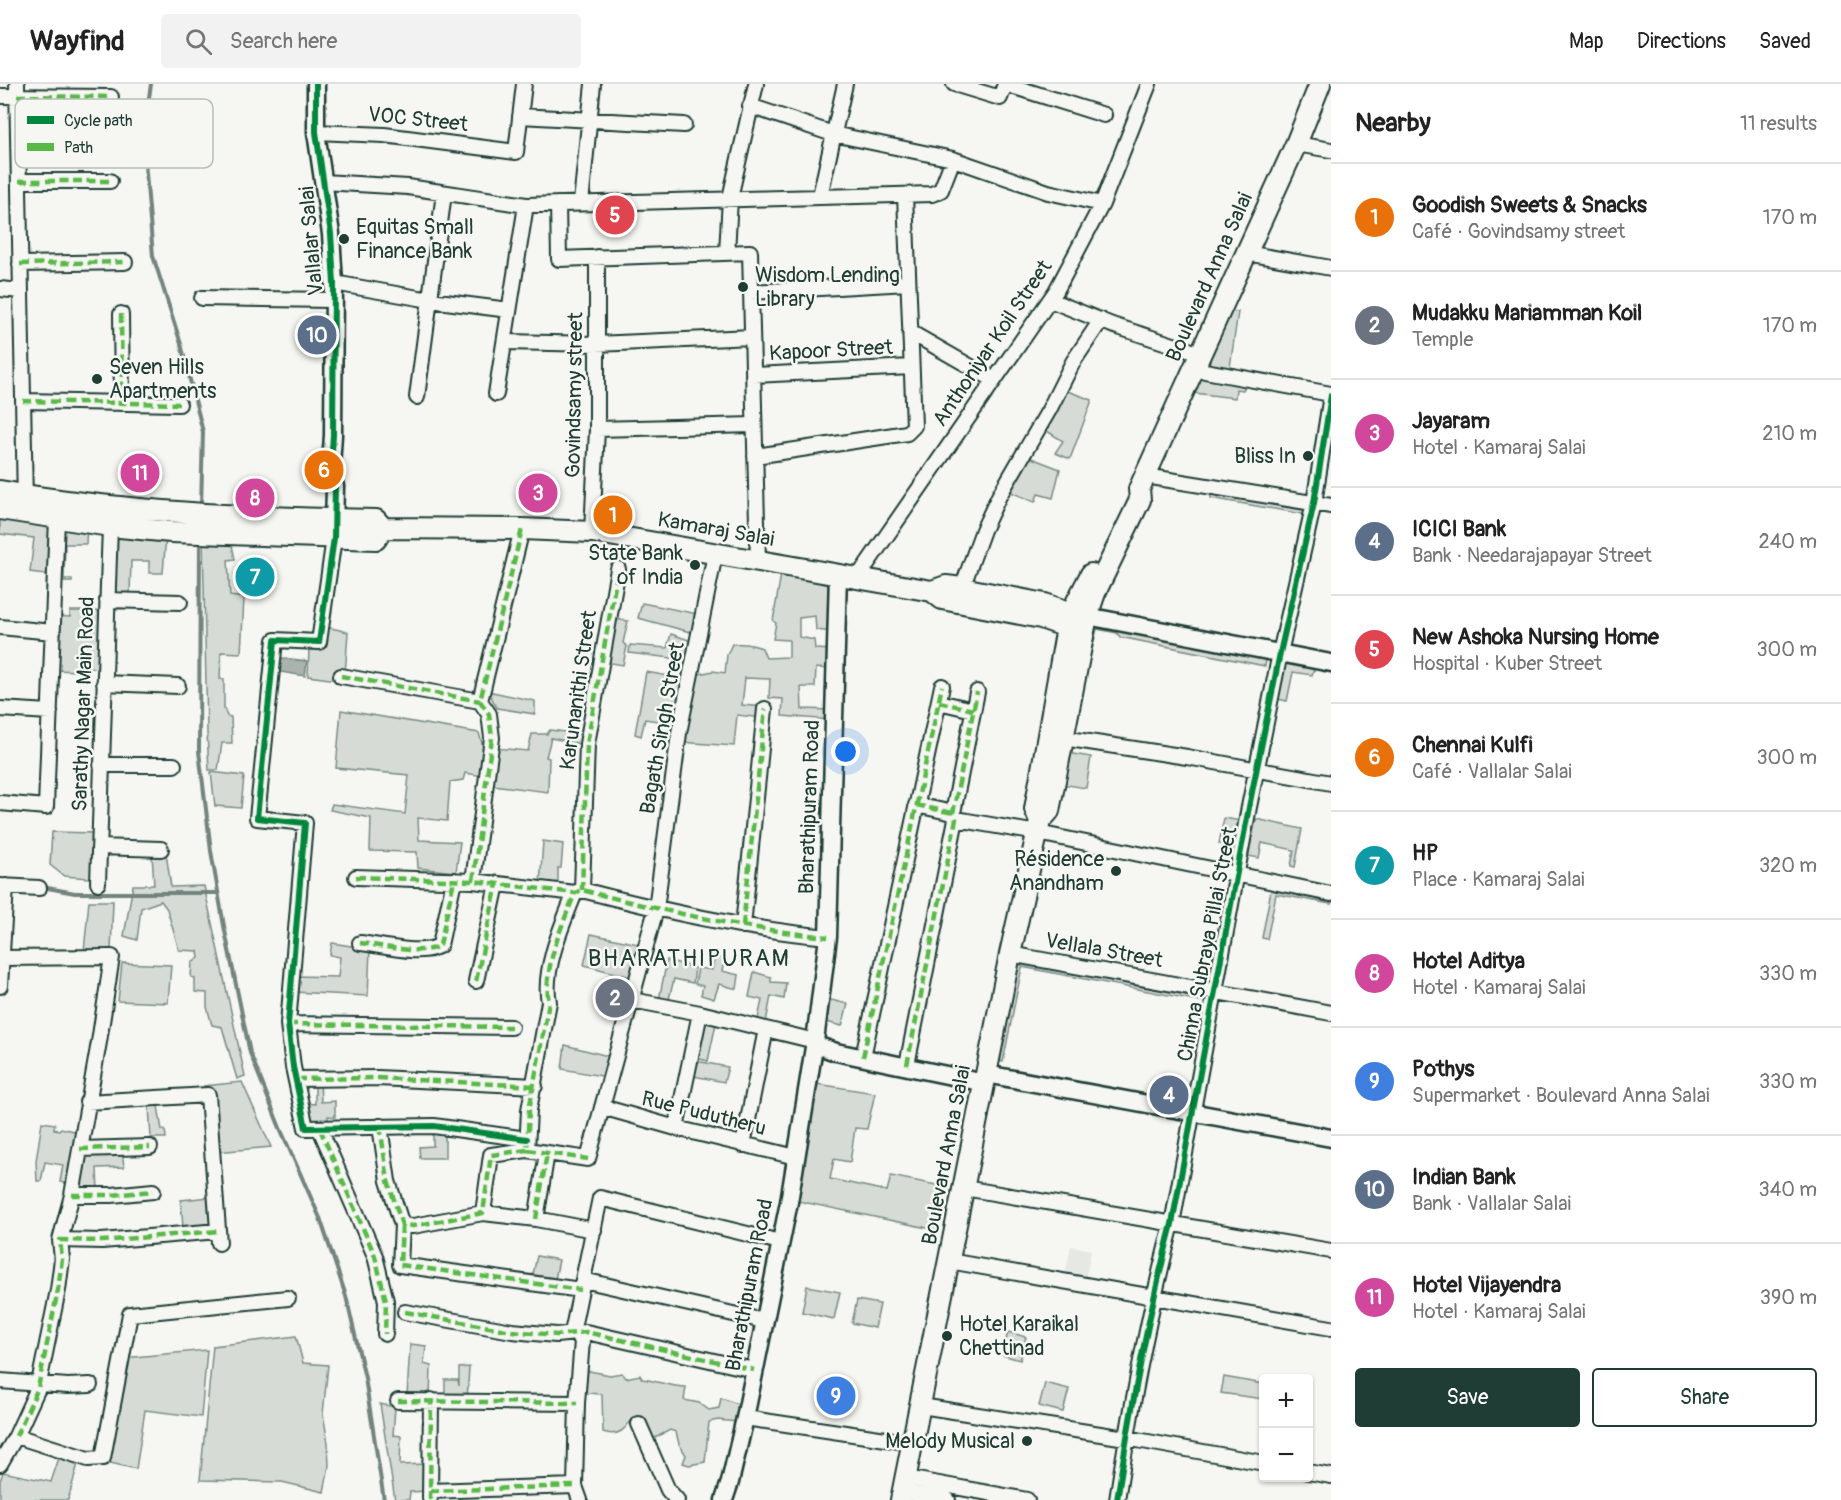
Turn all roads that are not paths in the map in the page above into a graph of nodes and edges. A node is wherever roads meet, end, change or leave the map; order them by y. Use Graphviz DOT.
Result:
graph roads {
  1 [pos="316,84"];
  2 [pos="524,84"];
  3 [pos="593,84"];
  4 [pos="756,84"];
  5 [pos="845,84"];
  6 [pos="954,84"];
  7 [pos="1149,84"];
  8 [pos="1320,84"];
  9 [pos="17,90"];
  10 [pos="0,96"];
  11 [pos="111,97"];
  12 [pos="750,106"];
  13 [pos="1104,115"];
  14 [pos="520,116"];
  15 [pos="589,120"];
  16 [pos="684,125"];
  17 [pos="316,132"];
  18 [pos="833,134"];
  19 [pos="1296,144"];
  20 [pos="1331,150"];
  21 [pos="953,159"];
  22 [pos="19,168"];
  23 [pos="19,181"];
  24 [pos="110,181"];
  25 [pos="323,182"];
  26 [pos="444,193"];
  27 [pos="905,195"];
  28 [pos="820,196"];
  29 [pos="730,198"];
  30 [pos="581,203"];
  31 [pos="558,204"];
  32 [pos="1102,204"];
  33 [pos="526,205"];
  34 [pos="727,253"];
  35 [pos="1246,253"];
  36 [pos="597,257"];
  37 [pos="125,262"];
  38 [pos="20,264"];
  39 [pos="1331,268"];
  40 [pos="334,283"];
  41 [pos="909,283"];
  42 [pos="0,289"];
  43 [pos="21,291"];
  44 [pos="751,292"];
  45 [pos="202,298"];
  46 [pos="332,300"];
  47 [pos="430,300"];
  48 [pos="1050,300"];
  49 [pos="509,310"];
  50 [pos="121,314"];
  51 [pos="1101,320"];
  52 [pos="910,332"];
  53 [pos="752,337"];
  54 [pos="505,342"];
  55 [pos="596,344"];
  56 [pos="1198,361"];
  57 [pos="912,367"];
  58 [pos="753,375"];
  59 [pos="994,380"];
  60 [pos="496,394"];
  61 [pos="1331,394"];
  62 [pos="417,398"];
  63 [pos="23,401"];
  64 [pos="122,403"];
  65 [pos="179,404"];
  66 [pos="754,425"];
  67 [pos="597,429"];
  68 [pos="755,456"];
  69 [pos="1142,483"];
  70 [pos="0,491"];
  71 [pos="1314,503"];
  72 [pos="24,504"];
  73 [pos="1331,506"];
  74 [pos="0,509"];
  75 [pos="57,518"];
  76 [pos="110,526"];
  77 [pos="328,528"];
  78 [pos="522,529"];
  79 [pos="592,532"];
  80 [pos="715,554"];
  81 [pos="758,561"];
  82 [pos="618,569"];
  83 [pos="848,576"];
  84 [pos="962,588"];
  85 [pos="932,591"];
  86 [pos="107,600"];
  87 [pos="180,602"];
  88 [pos="1041,618"];
  89 [pos="1077,622"];
  90 [pos="0,627"];
  91 [pos="53,632"];
  92 [pos="1280,653"];
  93 [pos="1061,662"];
  94 [pos="1331,663"];
  95 [pos="341,676"];
  96 [pos="104,683"];
  97 [pos="178,686"];
  98 [pos="942,686"];
  99 [pos="977,692"];
  100 [pos="480,701"];
  101 [pos="939,702"];
  102 [pos="0,709"];
  103 [pos="765,709"];
  104 [pos="973,710"];
  105 [pos="50,712"];
  106 [pos="1063,738"];
  107 [pos="101,765"];
  108 [pos="174,765"];
  109 [pos="1257,769"];
  110 [pos="1331,783"];
  111 [pos="0,803"];
  112 [pos="916,805"];
  113 [pos="954,816"];
  114 [pos="1039,827"];
  115 [pos="99,847"];
  116 [pos="162,849"];
  117 [pos="1237,875"];
  118 [pos="356,877"];
  119 [pos="454,880"];
  120 [pos="473,881"];
  121 [pos="98,883"];
  122 [pos="497,884"];
  123 [pos="3,886"];
  124 [pos="39,888"];
  125 [pos="578,891"];
  126 [pos="1331,894"];
  127 [pos="656,909"];
  128 [pos="743,926"];
  129 [pos="828,937"];
  130 [pos="360,943"];
  131 [pos="1010,954"];
  132 [pos="1,958"];
  133 [pos="476,981"];
  134 [pos="0,986"];
  135 [pos="1215,992"];
  136 [pos="632,1000"];
  137 [pos="700,1013"];
  138 [pos="1331,1013"];
  139 [pos="288,1024"];
  140 [pos="511,1027"];
  141 [pos="766,1029"];
  142 [pos="814,1041"];
  143 [pos="863,1057"];
  144 [pos="907,1065"];
  145 [pos="986,1078"];
  146 [pos="296,1079"];
  147 [pos="535,1086"];
  148 [pos="87,1102"];
  149 [pos="602,1107"];
  150 [pos="1191,1113"];
  151 [pos="380,1126"];
  152 [pos="676,1128"];
  153 [pos="320,1129"];
  154 [pos="1331,1138"];
  155 [pos="527,1144"];
  156 [pos="743,1145"];
  157 [pos="150,1147"];
  158 [pos="80,1149"];
  159 [pos="547,1153"];
  160 [pos="796,1157"];
  161 [pos="964,1188"];
  162 [pos="153,1191"];
  163 [pos="72,1195"];
  164 [pos="483,1213"];
  165 [pos="536,1219"];
  166 [pos="1172,1224"];
  167 [pos="402,1225"];
  168 [pos="594,1230"];
  169 [pos="60,1240"];
  170 [pos="780,1242"];
  171 [pos="1331,1251"];
  172 [pos="949,1261"];
  173 [pos="400,1265"];
  174 [pos="379,1271"];
  175 [pos="582,1285"];
  176 [pos="1154,1297"];
  177 [pos="288,1298"];
  178 [pos="405,1312"];
  179 [pos="764,1320"];
  180 [pos="1331,1328"];
  181 [pos="581,1332"];
  182 [pos="385,1334"];
  183 [pos="754,1370"];
  184 [pos="0,1381"];
  185 [pos="38,1383"];
  186 [pos="90,1385"];
  187 [pos="431,1400"];
  188 [pos="398,1401"];
  189 [pos="577,1403"];
  190 [pos="921,1406"];
  191 [pos="745,1418"];
  192 [pos="639,1424"];
  193 [pos="16,1436"];
  194 [pos="1126,1438"];
  195 [pos="913,1443"];
  196 [pos="1259,1462"];
  197 [pos="0,1464"];
  198 [pos="1313,1473"];
  199 [pos="1331,1476"];
  200 [pos="575,1486"];
  201 [pos="903,1490"];
  202 [pos="430,1495"];
  203 [pos="580,1500"];
  204 [pos="677,1500"];
  205 [pos="723,1500"];
  206 [pos="948,1500"];
  207 [pos="1027,1500"];
  208 [pos="1118,1500"];
  1 -- 17 [label="street, Vallalar Salai"];
  2 -- 14 [label="street"];
  3 -- 15 [label="street"];
  4 -- 12 [label="street"];
  5 -- 18 [label="street"];
  6 -- 13 [label="street"];
  7 -- 32 [label="street, Anthoniyar Koil Street"];
  8 -- 19 [label="main road, Boulevard Anna Salai"];
  9 -- 10 [label="street"];
  9 -- 11 [label="street"];
  12 -- 18 [label="street"];
  12 -- 29 [label="street"];
  14 -- 15 [label="street"];
  14 -- 17 [label="street, VOC Street"];
  15 -- 16 [label="street"];
  15 -- 30 [label="street"];
  17 -- 25 [label="street, Vallalar Salai"];
  18 -- 21 [label="street"];
  18 -- 28 [label="street"];
  19 -- 20 [label="street"];
  19 -- 35 [label="main road, Boulevard Anna Salai"];
  21 -- 27 [label="street"];
  21 -- 32 [label="street"];
  22 -- 23 [label="street"];
  23 -- 24 [label="street"];
  23 -- 38 [label="street"];
  25 -- 26 [label="street"];
  25 -- 40 [label="street, Vallalar Salai"];
  26 -- 33 [label="street"];
  26 -- 47 [label="street"];
  27 -- 28 [label="street"];
  27 -- 41 [label="street"];
  28 -- 29 [label="street"];
  29 -- 30 [label="street"];
  29 -- 34 [label="street"];
  30 -- 31 [label="street"];
  31 -- 33 [label="street"];
  31 -- 36 [label="street"];
  32 -- 48 [label="street, Anthoniyar Koil Street"];
  33 -- 49 [label="street"];
  34 -- 36 [label="street"];
  34 -- 44 [label="street"];
  35 -- 39 [label="street"];
  35 -- 56 [label="main road, Boulevard Anna Salai"];
  36 -- 55 [label="street, Govindsamy street"];
  37 -- 38 [label="street"];
  38 -- 43 [label="street"];
  40 -- 46 [label="street, Vallalar Salai"];
  40 -- 47 [label="street"];
  41 -- 44 [label="street"];
  41 -- 52 [label="street"];
  42 -- 43 [label="street"];
  43 -- 63 [label="street"];
  44 -- 53 [label="street"];
  45 -- 46 [label="street"];
  46 -- 77 [label="street, Vallalar Salai"];
  47 -- 49 [label="street"];
  47 -- 62 [label="street"];
  48 -- 51 [label="street"];
  48 -- 59 [label="street, Anthoniyar Koil Street"];
  49 -- 54 [label="street"];
  50 -- 64 [label="street"];
  51 -- 56 [label="street"];
  51 -- 84 [label="street"];
  52 -- 57 [label="street"];
  52 -- 59 [label="street"];
  53 -- 55 [label="street"];
  53 -- 58 [label="street"];
  54 -- 55 [label="street"];
  54 -- 60 [label="street"];
  55 -- 67 [label="street, Govindsamy street"];
  56 -- 61 [label="street"];
  56 -- 69 [label="main road, Boulevard Anna Salai"];
  57 -- 58 [label="street, Kapoor Street"];
  57 -- 68 [label="street"];
  58 -- 66 [label="street"];
  59 -- 83 [label="street, Anthoniyar Koil Street"];
  61 -- 71 [label="street, Chinna Subraya Pillai Street"];
  63 -- 64 [label="street"];
  63 -- 72 [label="street"];
  64 -- 65 [label="street"];
  66 -- 67 [label="street"];
  66 -- 68 [label="street"];
  67 -- 79 [label="street, Govindsamy street"];
  68 -- 81 [label="street"];
  69 -- 71 [label="street"];
  69 -- 89 [label="main road, Boulevard Anna Salai"];
  70 -- 72 [label="main road, Kamaraj Salai"];
  71 -- 73 [label="street"];
  71 -- 92 [label="street, Chinna Subraya Pillai Street"];
  72 -- 74 [label="main road, Kamaraj Salai"];
  72 -- 75 [label="main road, Kamaraj Salai"];
  72 -- 77 [label="main road, Kamaraj Salai"];
  75 -- 76 [label="main road, Kamaraj Salai"];
  75 -- 91 [label="street"];
  76 -- 77 [label="main road, Kamaraj Salai"];
  76 -- 86 [label="street, Sarathy Nagar Main Road"];
  77 -- 78 [label="main road, Kamaraj Salai"];
  77 -- 139 [label="street"];
  78 -- 79 [label="main road, Kamaraj Salai"];
  78 -- 100 [label="street"];
  79 -- 80 [label="main road, Kamaraj Salai"];
  80 -- 81 [label="main road, Kamaraj Salai"];
  80 -- 127 [label="street, Bagath Singh Street"];
  81 -- 83 [label="main road, Kamaraj Salai"];
  82 -- 125 [label="street, Karunanithi Street"];
  83 -- 85 [label="main road, Kamaraj Salai"];
  83 -- 129 [label="street, Bharathipuram Road"];
  84 -- 85 [label="main road, Kamaraj Salai"];
  84 -- 89 [label="main road, Kamaraj Salai"];
  85 -- 88 [label="main road, Kamaraj Salai"];
  86 -- 87 [label="street"];
  86 -- 96 [label="street, Sarathy Nagar Main Road"];
  88 -- 89 [label="main road, Kamaraj Salai"];
  88 -- 93 [label="main road"];
  89 -- 92 [label="street"];
  89 -- 93 [label="main road, Boulevard Anna Salai"];
  89 -- 106 [label="main road, Boulevard Anna Salai"];
  90 -- 91 [label="street"];
  91 -- 105 [label="street"];
  92 -- 94 [label="street"];
  92 -- 109 [label="street, Chinna Subraya Pillai Street"];
  93 -- 114 [label="main road, Boulevard Anna Salai"];
  95 -- 100 [label="street"];
  96 -- 97 [label="street"];
  96 -- 107 [label="street, Sarathy Nagar Main Road"];
  98 -- 101 [label="street"];
  99 -- 104 [label="street"];
  100 -- 120 [label="street"];
  101 -- 104 [label="street"];
  101 -- 112 [label="street"];
  102 -- 105 [label="street"];
  103 -- 128 [label="street"];
  104 -- 113 [label="street"];
  105 -- 111 [label="street"];
  106 -- 109 [label="street"];
  106 -- 114 [label="main road, Boulevard Anna Salai"];
  107 -- 108 [label="street"];
  107 -- 115 [label="street, Sarathy Nagar Main Road"];
  109 -- 110 [label="street"];
  109 -- 117 [label="street, Chinna Subraya Pillai Street"];
  112 -- 113 [label="street"];
  112 -- 143 [label="street"];
  113 -- 114 [label="street"];
  113 -- 144 [label="street"];
  114 -- 117 [label="street"];
  114 -- 131 [label="main road, Boulevard Anna Salai"];
  115 -- 116 [label="street"];
  115 -- 121 [label="street, Sarathy Nagar Main Road"];
  117 -- 126 [label="street"];
  117 -- 135 [label="street, Chinna Subraya Pillai Street"];
  118 -- 119 [label="street"];
  119 -- 120 [label="street"];
  119 -- 130 [label="street"];
  120 -- 122 [label="street"];
  122 -- 125 [label="street"];
  122 -- 133 [label="street"];
  123 -- 124 [label="street"];
  123 -- 132 [label="street"];
  125 -- 127 [label="street"];
  125 -- 147 [label="street, Karunanithi Street"];
  127 -- 128 [label="street"];
  127 -- 136 [label="street, Bagath Singh Street"];
  128 -- 129 [label="street"];
  129 -- 142 [label="street, Bharathipuram Road"];
  131 -- 135 [label="street, Vellala Street"];
  131 -- 145 [label="main road, Boulevard Anna Salai"];
  132 -- 134 [label="street"];
  132 -- 148 [label="street"];
  135 -- 138 [label="street, Vellala Street"];
  135 -- 150 [label="street, Chinna Subraya Pillai Street"];
  136 -- 137 [label="street"];
  136 -- 149 [label="street, Bagath Singh Street"];
  137 -- 141 [label="street"];
  137 -- 152 [label="street"];
  139 -- 140 [label="street"];
  139 -- 146 [label="street"];
  141 -- 142 [label="street"];
  141 -- 156 [label="street"];
  142 -- 143 [label="street"];
  142 -- 160 [label="street, Bharathipuram Road"];
  143 -- 144 [label="street"];
  144 -- 145 [label="street"];
  145 -- 150 [label="street"];
  145 -- 161 [label="main road, Boulevard Anna Salai"];
  146 -- 147 [label="street"];
  146 -- 153 [label="street"];
  147 -- 155 [label="street, Karunanithi Street"];
  148 -- 158 [label="street"];
  148 -- 169 [label="street"];
  149 -- 152 [label="street, Rue Pudutheru"];
  149 -- 159 [label="street, Bagath Singh Street"];
  150 -- 154 [label="street"];
  150 -- 166 [label="street, Chinna Subraya Pillai Street"];
  151 -- 153 [label="street"];
  151 -- 155 [label="street"];
  151 -- 167 [label="street"];
  152 -- 156 [label="street, Rue Pudutheru"];
  153 -- 174 [label="street"];
  155 -- 159 [label="street"];
  155 -- 164 [label="street"];
  156 -- 160 [label="street, Rue Pudutheru"];
  157 -- 158 [label="street"];
  158 -- 163 [label="street"];
  159 -- 165 [label="street"];
  160 -- 170 [label="street, Bharathipuram Road"];
  161 -- 166 [label="street"];
  161 -- 172 [label="main road, Boulevard Anna Salai"];
  162 -- 163 [label="street"];
  163 -- 169 [label="street"];
  164 -- 165 [label="street"];
  164 -- 167 [label="street"];
  165 -- 168 [label="street"];
  166 -- 171 [label="street"];
  166 -- 176 [label="street, Chinna Subraya Pillai Street"];
  167 -- 173 [label="street"];
  168 -- 170 [label="street"];
  168 -- 175 [label="street"];
  169 -- 185 [label="street"];
  170 -- 179 [label="street, Bharathipuram Road"];
  172 -- 176 [label="street"];
  172 -- 190 [label="main road, Boulevard Anna Salai"];
  173 -- 174 [label="street"];
  173 -- 175 [label="street"];
  174 -- 182 [label="street"];
  175 -- 179 [label="street"];
  175 -- 181 [label="street"];
  176 -- 180 [label="street"];
  176 -- 194 [label="street, Chinna Subraya Pillai Street"];
  177 -- 193 [label="street"];
  178 -- 181 [label="street"];
  179 -- 183 [label="street, Bharathipuram Road"];
  181 -- 183 [label="street"];
  181 -- 189 [label="street"];
  183 -- 191 [label="street, Bharathipuram Road"];
  184 -- 185 [label="street"];
  185 -- 186 [label="street"];
  185 -- 193 [label="street"];
  187 -- 188 [label="street"];
  187 -- 189 [label="street"];
  187 -- 202 [label="street"];
  189 -- 200 [label="street"];
  190 -- 194 [label="street"];
  190 -- 195 [label="main road, Boulevard Anna Salai"];
  191 -- 195 [label="street"];
  191 -- 205 [label="street, Bharathipuram Road"];
  192 -- 204 [label="street"];
  193 -- 197 [label="street"];
  194 -- 196 [label="street"];
  194 -- 208 [label="street, Chinna Subraya Pillai Street"];
  195 -- 201 [label="main road, Boulevard Anna Salai"];
  198 -- 199 [label="street"];
  200 -- 202 [label="street"];
  200 -- 203 [label="street"];
  201 -- 206 [label="street"];
  201 -- 207 [label="street"];
}
